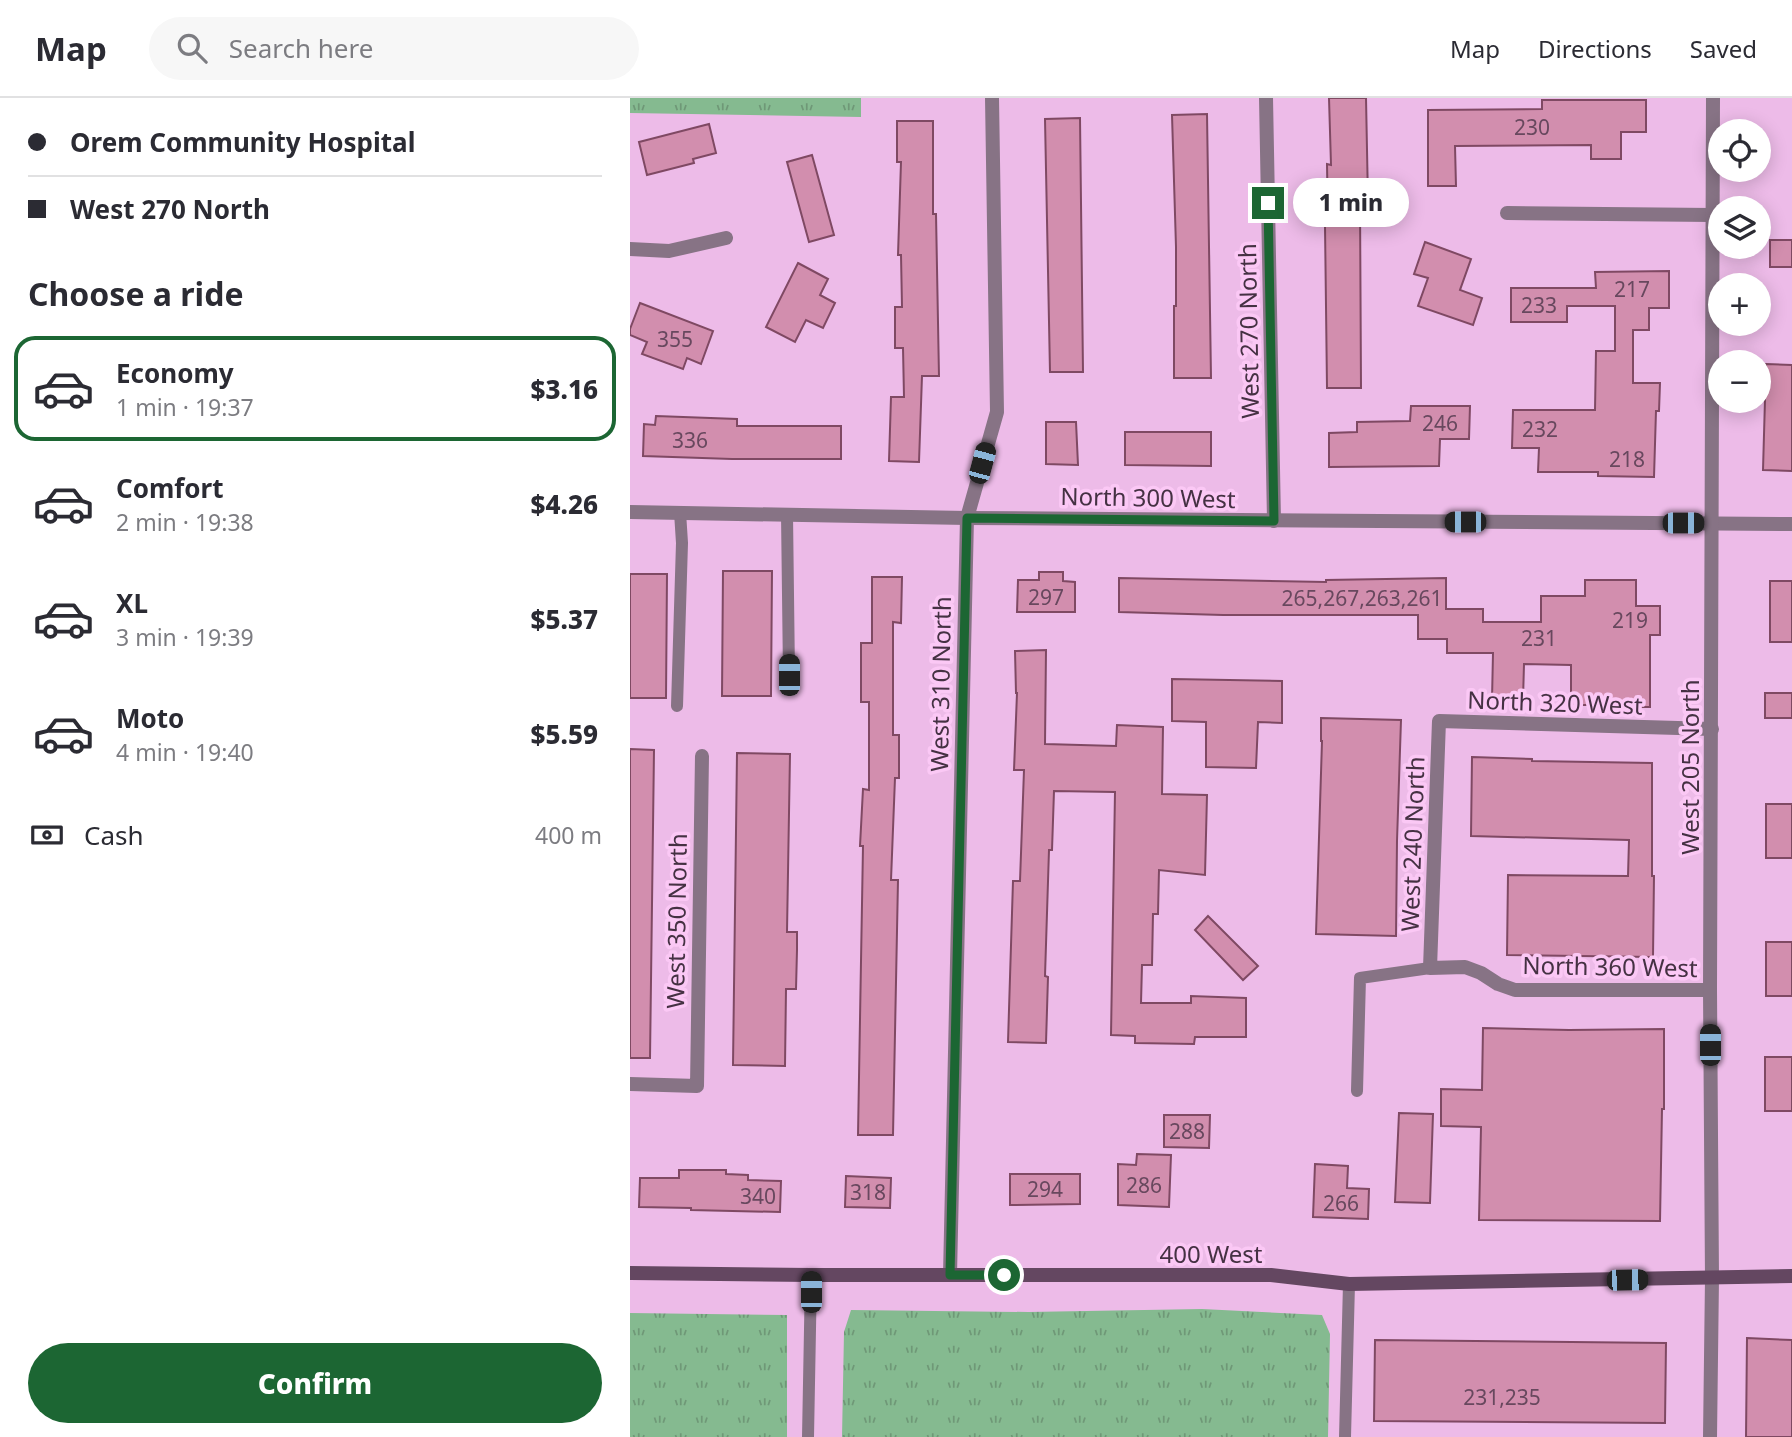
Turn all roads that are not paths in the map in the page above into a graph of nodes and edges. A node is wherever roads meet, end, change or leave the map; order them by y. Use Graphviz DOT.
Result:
graph roads {
  1 [pos="992,98"];
  2 [pos="1266,98"];
  3 [pos="1713,98"];
  4 [pos="1713,196"];
  5 [pos="1507,213"];
  6 [pos="1708,215"];
  7 [pos="726,238"];
  8 [pos="630,249"];
  9 [pos="1713,259"];
  10 [pos="630,512"];
  11 [pos="680,512"];
  12 [pos="787,514"];
  13 [pos="967,518"];
  14 [pos="1274,521"];
  15 [pos="1712,523"];
  16 [pos="1792,524"];
  17 [pos="789,675"];
  18 [pos="677,706"];
  19 [pos="1438,721"];
  20 [pos="1712,729"];
  21 [pos="702,756"];
  22 [pos="1430,968"];
  23 [pos="1710,990"];
  24 [pos="630,1084"];
  25 [pos="1357,1091"];
  26 [pos="630,1273"];
  27 [pos="811,1275"];
  28 [pos="950,1275"];
  29 [pos="1792,1276"];
  30 [pos="1712,1278"];
  31 [pos="1349,1284"];
  32 [pos="808,1437"];
  33 [pos="1345,1437"];
  34 [pos="1710,1437"];
  1 -- 13 [label="street, West 310 North"];
  2 -- 14 [label="street, West 270 North"];
  3 -- 4 [label="street, West 205 North"];
  5 -- 6 [label="street"];
  7 -- 8 [label="street"];
  9 -- 15 [label="street, West 205 North"];
  10 -- 11 [label="street, North 300 West"];
  11 -- 12 [label="street, North 300 West"];
  11 -- 18 [label="lane"];
  12 -- 13 [label="street, North 300 West"];
  12 -- 17 [label="lane"];
  13 -- 14 [label="street, North 300 West"];
  13 -- 28 [label="street, West 310 North"];
  14 -- 15 [label="street, North 300 West"];
  15 -- 16 [label="street, North 300 West"];
  15 -- 20 [label="street, West 205 North"];
  19 -- 20 [label="street, North 320 West"];
  19 -- 22 [label="street, West 240 North"];
  20 -- 23 [label="street, West 205 North"];
  21 -- 24 [label="street, West 350 North"];
  22 -- 23 [label="street, North 360 West"];
  22 -- 25 [label="lane"];
  23 -- 30 [label="street, West 205 North"];
  26 -- 27 [label="main road, 400 West"];
  27 -- 28 [label="main road, 400 West"];
  27 -- 32 [label="lane"];
  28 -- 31 [label="main road, 400 West"];
  29 -- 30 [label="main road, 400 West"];
  30 -- 31 [label="main road, 400 West"];
  30 -- 34 [label="street, West 205 North"];
  31 -- 33 [label="lane"];
}
